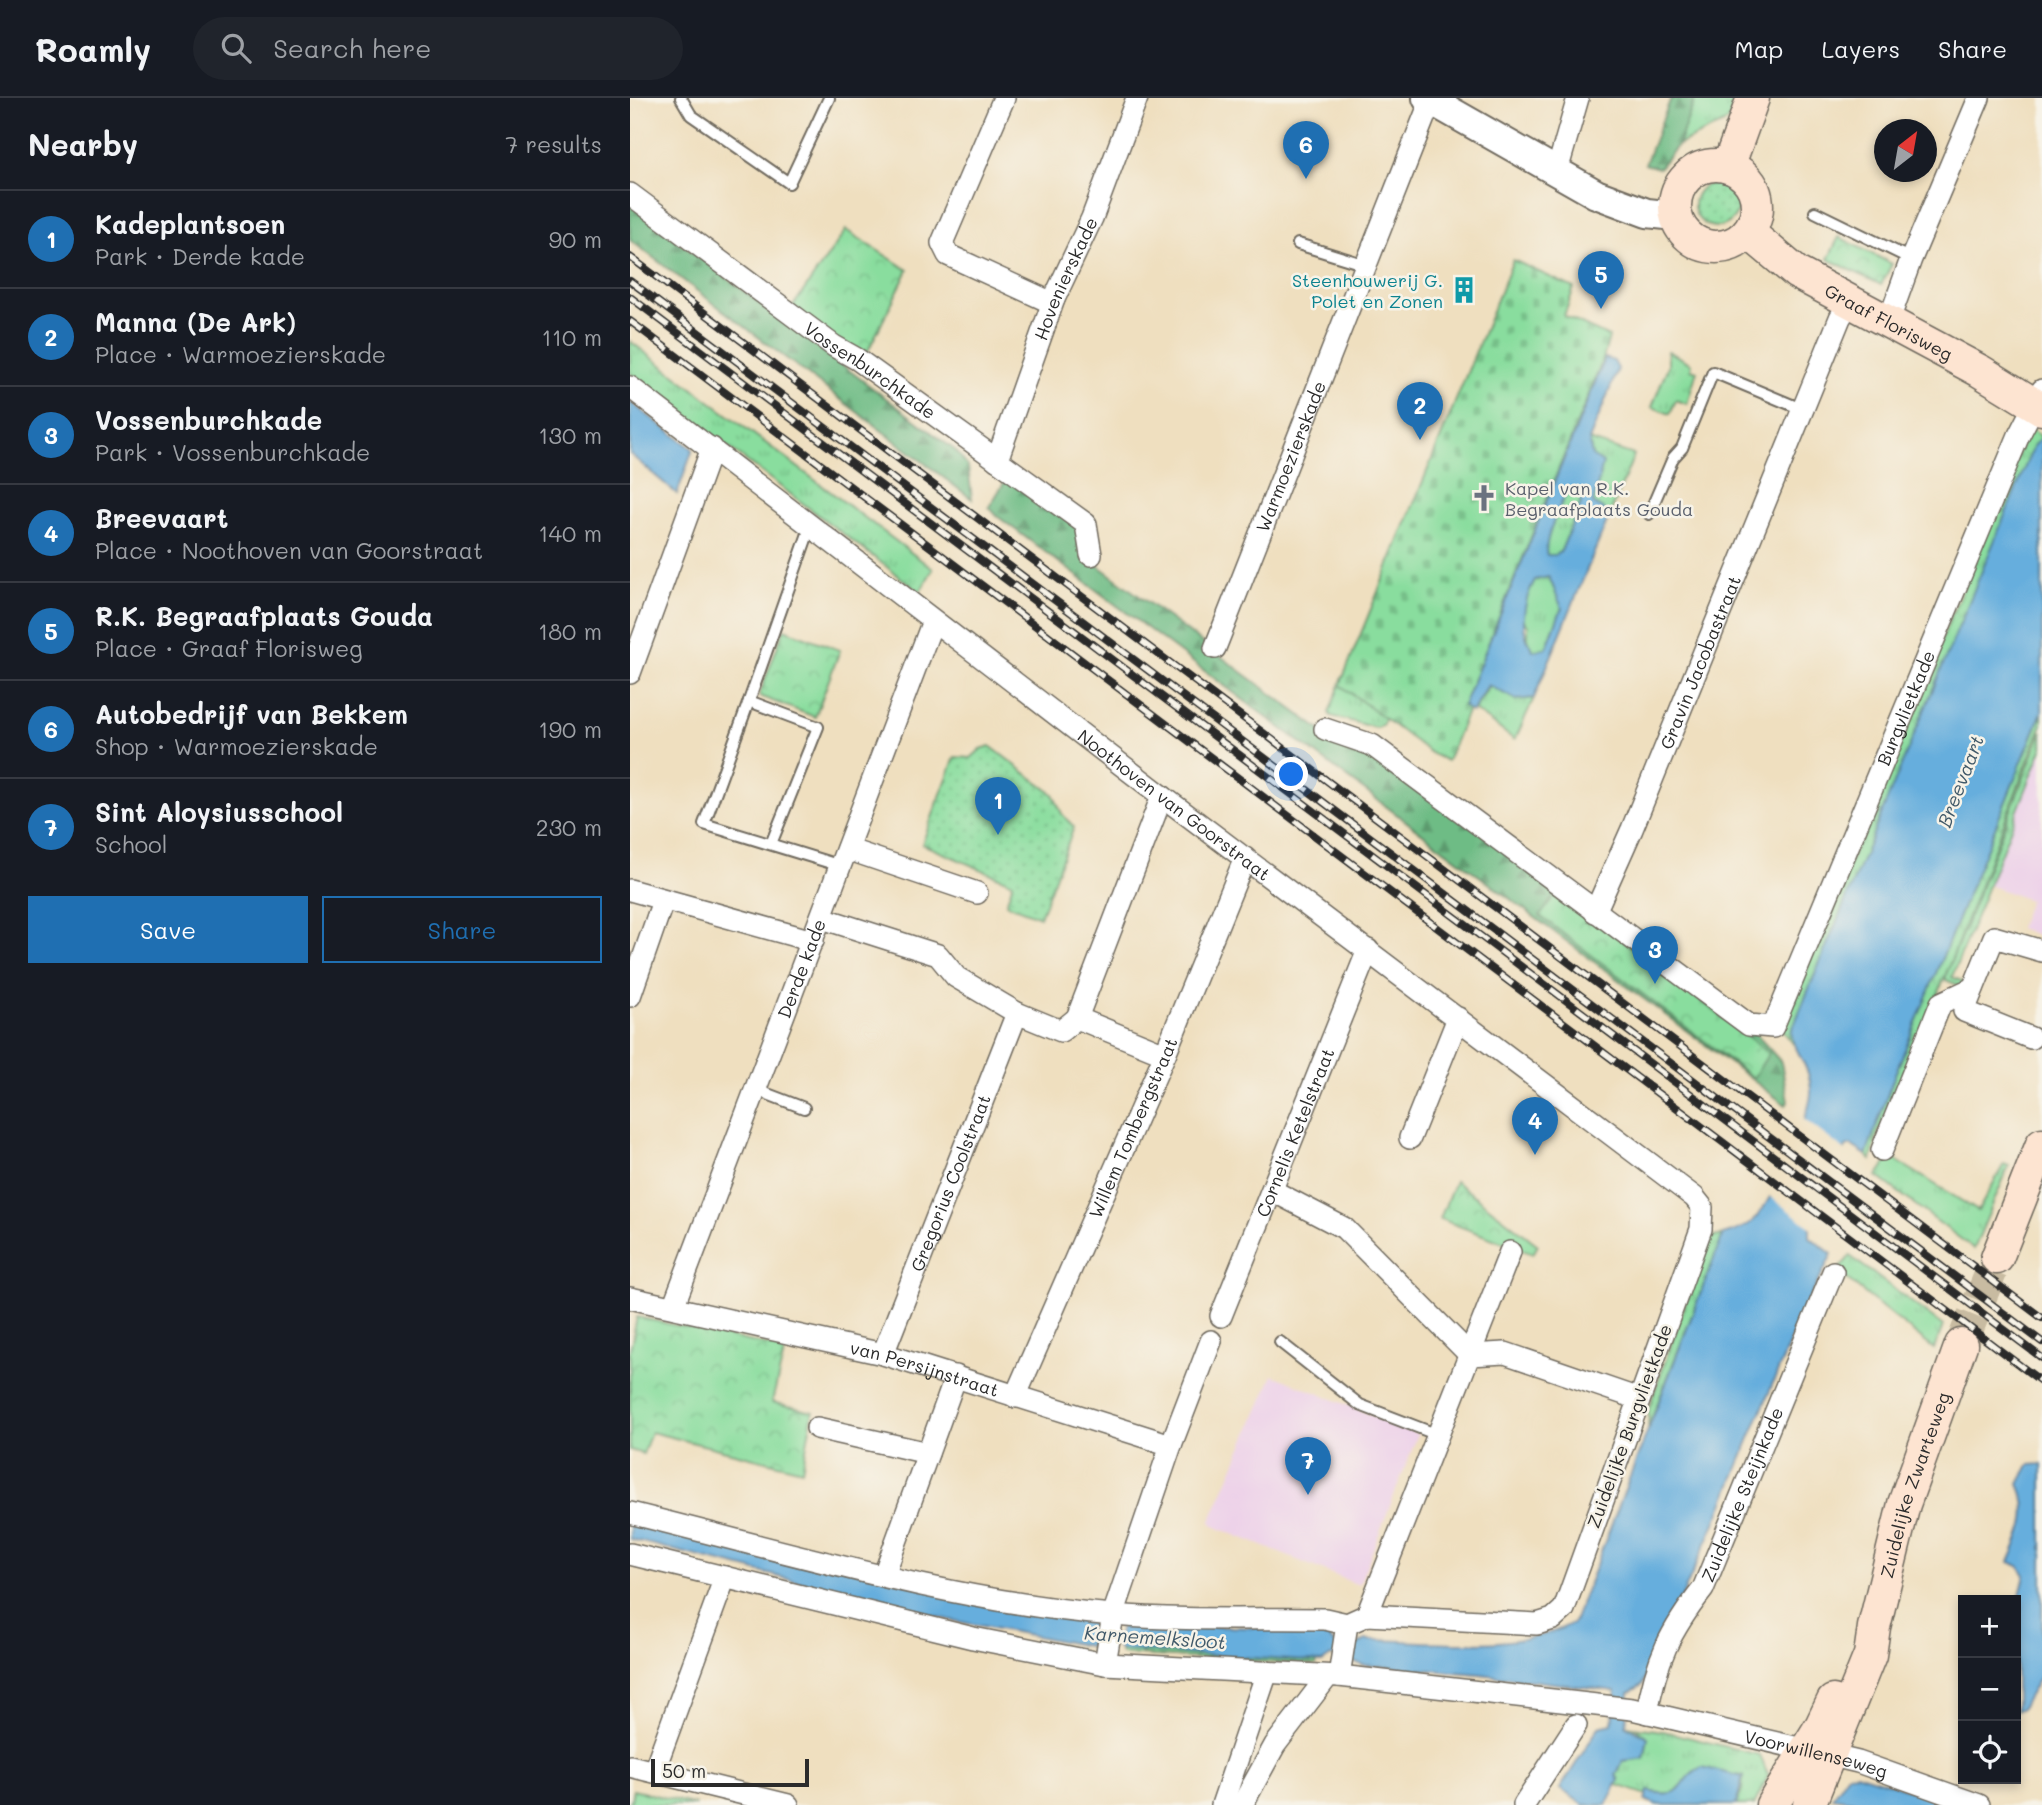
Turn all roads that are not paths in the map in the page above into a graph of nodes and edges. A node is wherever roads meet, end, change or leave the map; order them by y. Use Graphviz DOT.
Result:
graph roads {
  1 [pos="681,98"];
  2 [pos="829,98"];
  3 [pos="1003,98"];
  4 [pos="1137,98"];
  5 [pos="1578,98"];
  6 [pos="1753,98"];
  7 [pos="1979,98"];
  8 [pos="1429,99"];
  9 [pos="1728,167"];
  10 [pos="1557,171"];
  11 [pos="630,194"];
  12 [pos="1815,212"];
  13 [pos="1676,216"];
  14 [pos="1748,232"];
  15 [pos="1298,244"];
  16 [pos="1911,259"];
  17 [pos="1366,265"];
  18 [pos="1054,299"];
  19 [pos="1849,303"];
  20 [pos="1888,323"];
  21 [pos="630,387"];
  22 [pos="2039,401"];
  23 [pos="1804,410"];
  24 [pos="712,448"];
  25 [pos="997,460"];
  26 [pos="1649,514"];
  27 [pos="811,525"];
  28 [pos="1091,555"];
  29 [pos="933,621"];
  30 [pos="1215,648"];
  31 [pos="630,673"];
  32 [pos="749,701"];
  33 [pos="1325,729"];
  34 [pos="1162,796"];
  35 [pos="771,844"];
  36 [pos="844,858"];
  37 [pos="1245,858"];
  38 [pos="630,890"];
  39 [pos="976,893"];
  40 [pos="663,901"];
  41 [pos="1595,912"];
  42 [pos="821,918"];
  43 [pos="813,941"];
  44 [pos="1368,950"];
  45 [pos="2042,951"];
  46 [pos="1973,988"];
  47 [pos="630,996"];
  48 [pos="1017,1013"];
  49 [pos="1077,1018"];
  50 [pos="1458,1018"];
  51 [pos="2031,1038"];
  52 [pos="1165,1054"];
  53 [pos="757,1090"];
  54 [pos="804,1108"];
  55 [pos="1410,1138"];
  56 [pos="2042,1144"];
  57 [pos="1882,1150"];
  58 [pos="1273,1191"];
  59 [pos="1700,1229"];
  60 [pos="1510,1252"];
  61 [pos="1997,1258"];
  62 [pos="1833,1272"];
  63 [pos="630,1298"];
  64 [pos="673,1307"];
  65 [pos="1221,1316"];
  66 [pos="1210,1341"];
  67 [pos="1280,1342"];
  68 [pos="1961,1345"];
  69 [pos="883,1353"];
  70 [pos="1470,1355"];
  71 [pos="956,1376"];
  72 [pos="1015,1397"];
  73 [pos="1639,1399"];
  74 [pos="817,1428"];
  75 [pos="1437,1435"];
  76 [pos="1171,1445"];
  77 [pos="928,1453"];
  78 [pos="630,1513"];
  79 [pos="630,1554"];
  80 [pos="884,1575"];
  81 [pos="725,1577"];
  82 [pos="1367,1615"];
  83 [pos="1109,1639"];
  84 [pos="1340,1656"];
  85 [pos="1266,1672"];
  86 [pos="1620,1708"];
  87 [pos="1576,1726"];
  88 [pos="1817,1753"];
  89 [pos="630,1766"];
  90 [pos="653,1771"];
  91 [pos="778,1804"];
  92 [pos="1222,1805"];
  93 [pos="1242,1805"];
  94 [pos="1524,1805"];
  95 [pos="1772,1805"];
  96 [pos="1809,1805"];
  97 [pos="1979,1805"];
  1 -- 2 [label="lane"];
  3 -- 18 [label="street"];
  4 -- 18 [label="street, Hovenierskade"];
  5 -- 10 [label="street"];
  6 -- 9 [label="main road"];
  7 -- 16 [label="street"];
  8 -- 10 [label="street"];
  8 -- 17 [label="street, Warmoezierskade"];
  9 -- 13 [label="main road"];
  9 -- 14 [label="main road"];
  10 -- 13 [label="street"];
  11 -- 25 [label="street, Vossenburchkade"];
  12 -- 16 [label="lane"];
  13 -- 14 [label="main road"];
  14 -- 19 [label="main road, Graaf Florisweg"];
  15 -- 17 [label="lane"];
  16 -- 20 [label="street"];
  17 -- 30 [label="street, Warmoezierskade"];
  18 -- 25 [label="street, Hovenierskade"];
  19 -- 20 [label="main road, Graaf Florisweg"];
  19 -- 23 [label="street, Gravin Jacobastraat"];
  20 -- 22 [label="main road, Graaf Florisweg"];
  21 -- 24 [label="street, Noothoven van Goorstraat"];
  22 -- 41 [label="street, Burgvlietkade"];
  23 -- 26 [label="lane"];
  23 -- 41 [label="street, Gravin Jacobastraat"];
  24 -- 27 [label="street, Noothoven van Goorstraat"];
  24 -- 31 [label="street"];
  25 -- 28 [label="street, Vossenburchkade"];
  27 -- 29 [label="street, Noothoven van Goorstraat"];
  27 -- 32 [label="lane"];
  29 -- 34 [label="street, Noothoven van Goorstraat"];
  29 -- 36 [label="street, Derde kade"];
  32 -- 35 [label="lane"];
  32 -- 35 [label="lane"];
  33 -- 41 [label="street"];
  34 -- 37 [label="street, Noothoven van Goorstraat"];
  34 -- 49 [label="street"];
  35 -- 36 [label="lane"];
  36 -- 39 [label="street"];
  36 -- 42 [label="street, Derde kade"];
  37 -- 44 [label="street, Noothoven van Goorstraat"];
  37 -- 52 [label="street, Willem Tombergstraat"];
  38 -- 40 [label="street"];
  40 -- 43 [label="street"];
  40 -- 47 [label="street"];
  42 -- 43 [label="street, Derde kade"];
  42 -- 48 [label="street"];
  43 -- 53 [label="street, Derde kade"];
  44 -- 50 [label="street, Noothoven van Goorstraat"];
  44 -- 58 [label="street, Cornelis Ketelstraat"];
  45 -- 46 [label="street"];
  46 -- 51 [label="street"];
  46 -- 57 [label="street"];
  48 -- 49 [label="street"];
  48 -- 69 [label="street, Gregorius Coolstraat"];
  49 -- 52 [label="street"];
  50 -- 55 [label="street"];
  50 -- 59 [label="street, Noothoven van Goorstraat"];
  52 -- 72 [label="street, Willem Tombergstraat"];
  53 -- 54 [label="lane"];
  53 -- 64 [label="street, Derde kade"];
  56 -- 61 [label="main road"];
  58 -- 65 [label="street, Cornelis Ketelstraat"];
  58 -- 70 [label="street"];
  59 -- 73 [label="street, Zuidelijke Burgvlietkade"];
  60 -- 70 [label="street"];
  62 -- 86 [label="street, Zuidelijke Steijnkade"];
  63 -- 64 [label="street, van Persijnstraat"];
  64 -- 69 [label="street, van Persijnstraat"];
  66 -- 76 [label="street"];
  67 -- 75 [label="lane"];
  68 -- 88 [label="main road, Zuidelijke Zwarteweg"];
  69 -- 71 [label="street, van Persijnstraat"];
  70 -- 73 [label="street"];
  70 -- 75 [label="street"];
  71 -- 72 [label="street, van Persijnstraat"];
  71 -- 77 [label="street"];
  72 -- 76 [label="street, van Persijnstraat"];
  73 -- 82 [label="street, Zuidelijke Burgvlietkade"];
  74 -- 77 [label="street"];
  75 -- 82 [label="street"];
  76 -- 83 [label="street"];
  77 -- 80 [label="street"];
  78 -- 80 [label="street"];
  79 -- 81 [label="street"];
  80 -- 83 [label="street"];
  81 -- 83 [label="street"];
  81 -- 90 [label="street"];
  82 -- 84 [label="street"];
  83 -- 84 [label="street"];
  83 -- 85 [label="street"];
  84 -- 85 [label="street"];
  84 -- 86 [label="street"];
  84 -- 93 [label="street"];
  85 -- 92 [label="street"];
  86 -- 88 [label="street, Voorwillenseweg"];
  87 -- 94 [label="street"];
  88 -- 95 [label="main road"];
  88 -- 96 [label="main road"];
  88 -- 97 [label="street, Voorwillenseweg"];
  89 -- 90 [label="street"];
  90 -- 91 [label="street"];
}
